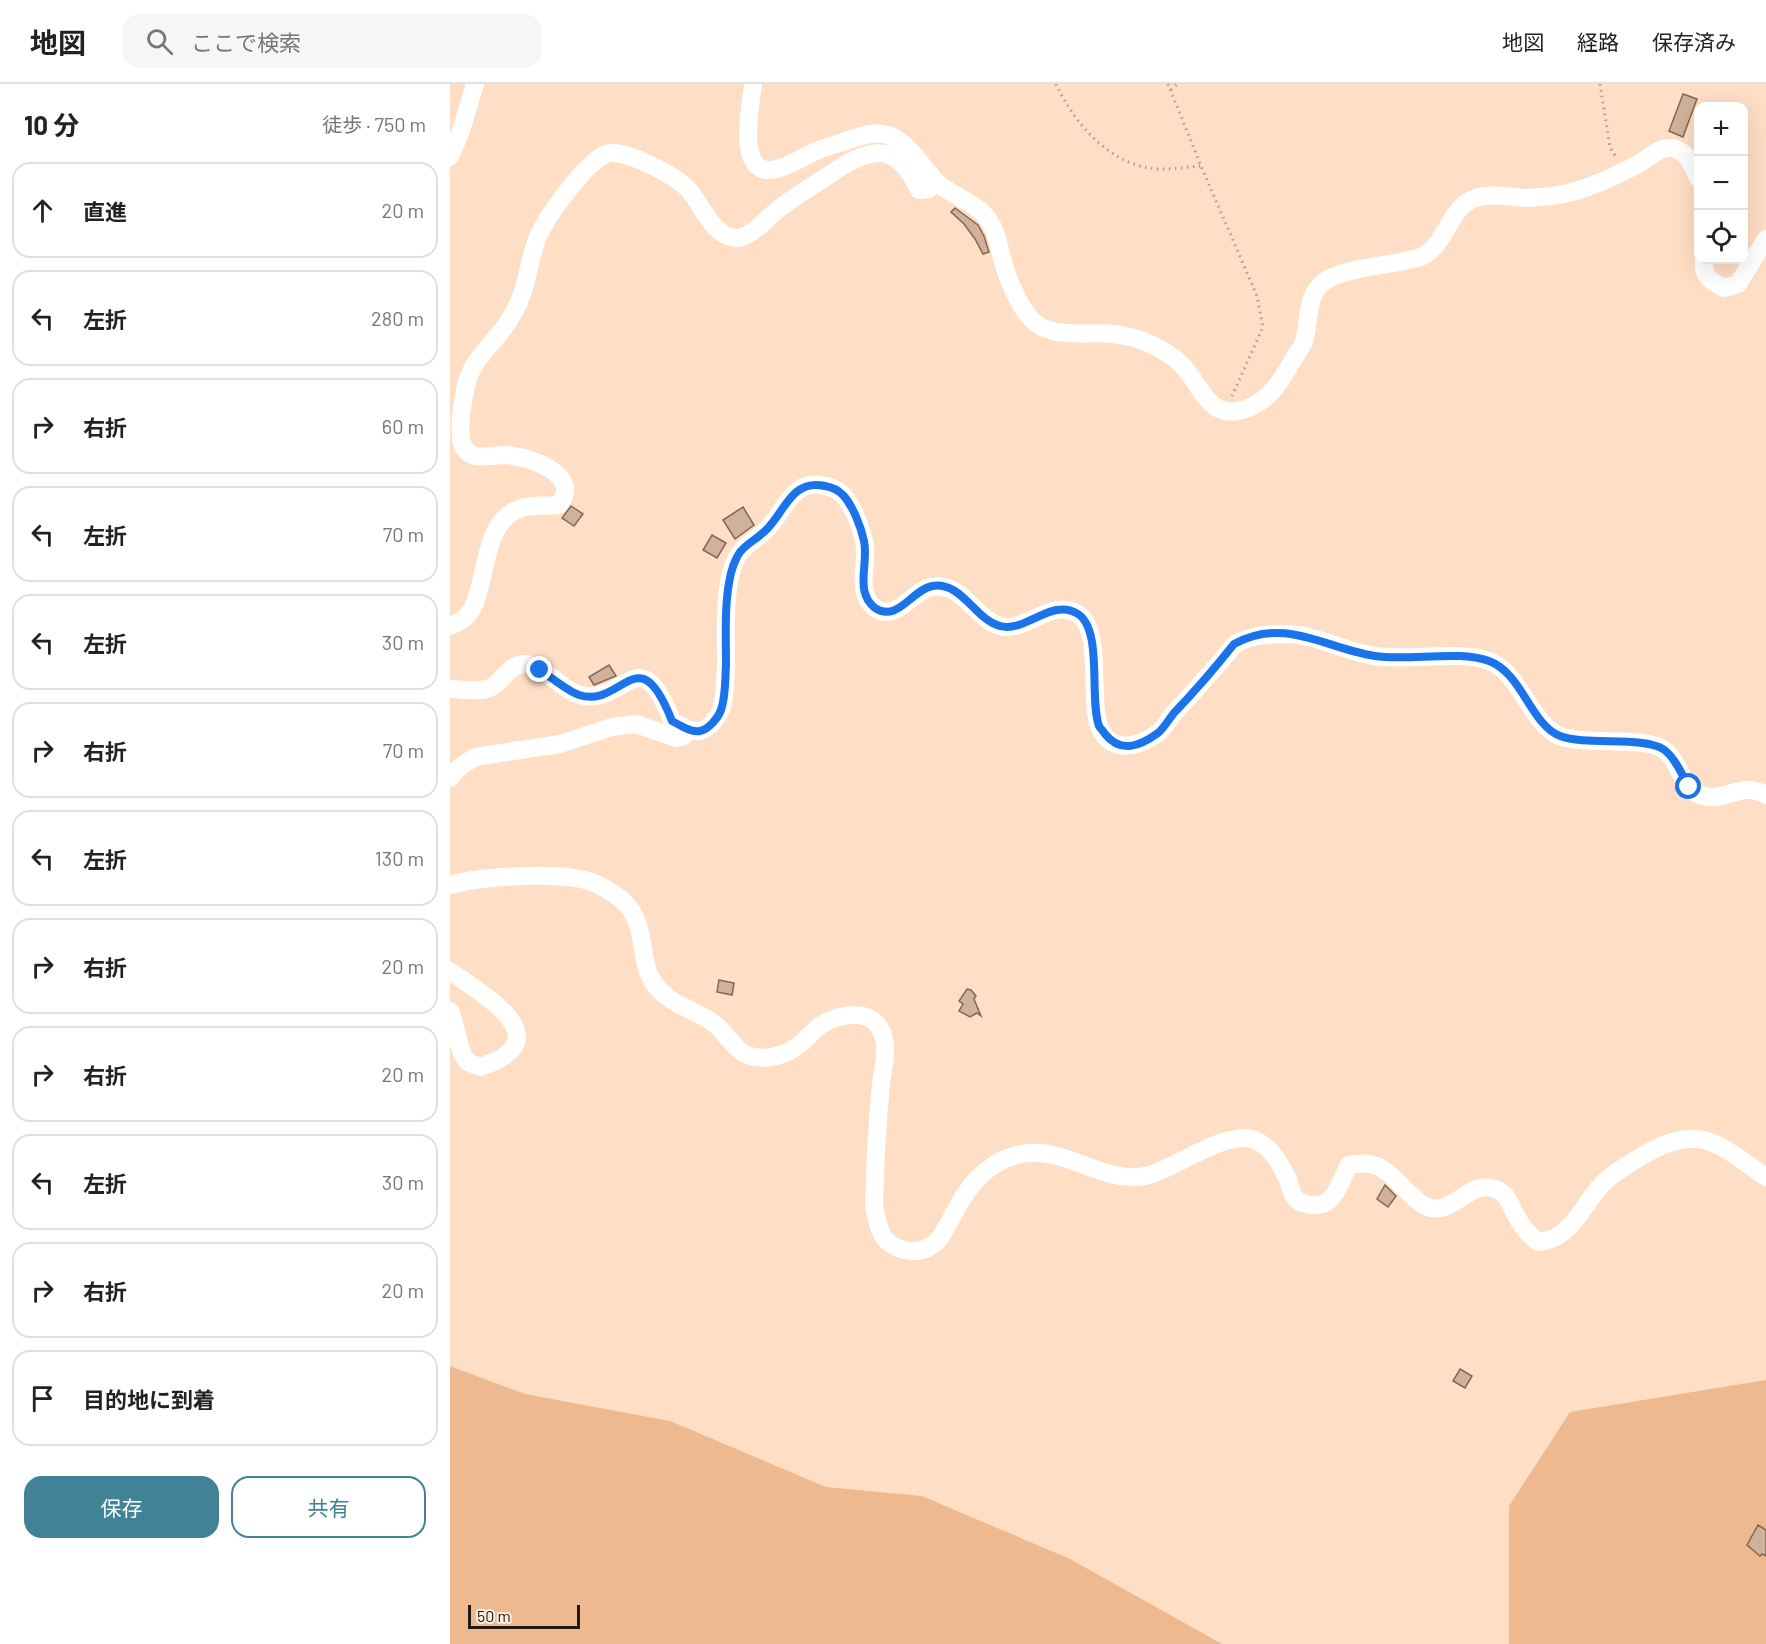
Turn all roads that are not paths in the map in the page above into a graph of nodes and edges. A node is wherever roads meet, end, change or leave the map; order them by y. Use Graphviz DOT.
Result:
graph roads {
  1 [pos="475,84"];
  2 [pos="753,84"];
  3 [pos="450,157"];
  4 [pos="1694,168"];
  5 [pos="936,181"];
  6 [pos="1766,238"];
  7 [pos="1704,264"];
  8 [pos="450,626"];
  9 [pos="450,688"];
  10 [pos="687,729"];
  11 [pos="450,778"];
  12 [pos="1766,795"];
  13 [pos="450,885"];
  14 [pos="450,971"];
  15 [pos="450,1011"];
  16 [pos="1766,1177"];
  1 -- 3 [label="street"];
  2 -- 5 [label="street"];
  4 -- 5 [label="street"];
  5 -- 8 [label="street"];
  6 -- 7 [label="street"];
  9 -- 10 [label="street"];
  10 -- 11 [label="street"];
  10 -- 12 [label="street"];
  13 -- 16 [label="street"];
  14 -- 15 [label="street"];
}
